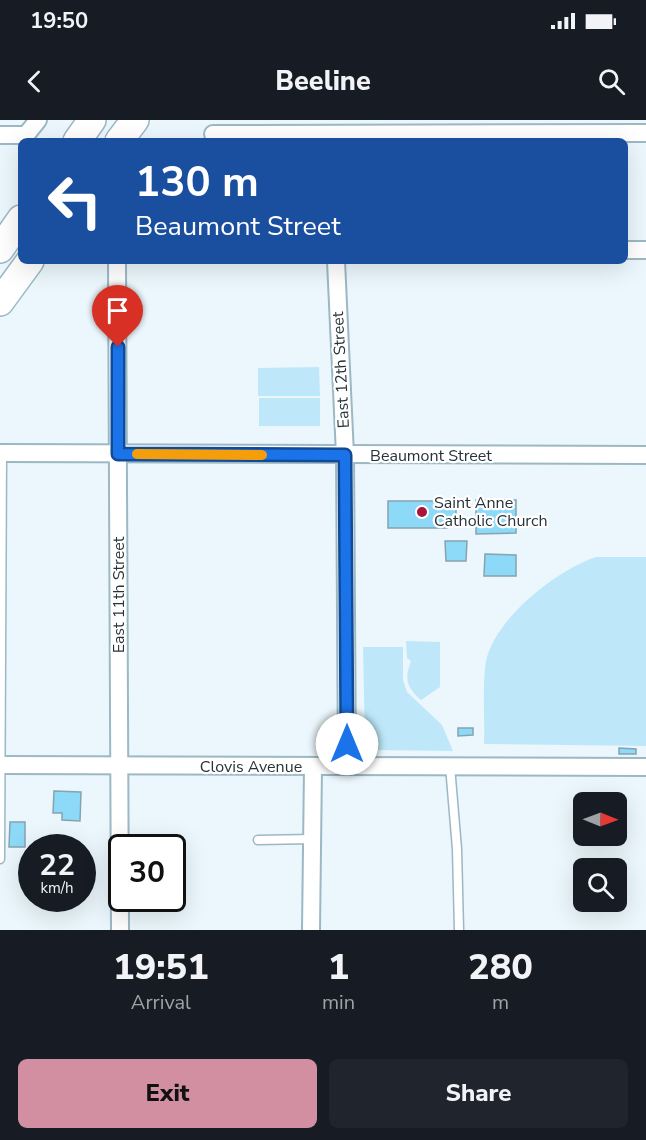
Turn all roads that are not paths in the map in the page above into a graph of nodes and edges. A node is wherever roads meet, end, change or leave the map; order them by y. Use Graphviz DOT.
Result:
graph roads {
  1 [pos="38,120"];
  2 [pos="92,120"];
  3 [pos="135,120"];
  4 [pos="332,131"];
  5 [pos="646,133"];
  6 [pos="213,134"];
  7 [pos="0,135"];
  8 [pos="79,138"];
  9 [pos="121,138"];
  10 [pos="18,223"];
  11 [pos="0,249"];
  12 [pos="628,250"];
  13 [pos="646,250"];
  14 [pos="28,264"];
  15 [pos="117,264"];
  16 [pos="336,264"];
  17 [pos="0,302"];
  18 [pos="1,453"];
  19 [pos="118,454"];
  20 [pos="345,455"];
  21 [pos="646,455"];
  22 [pos="0,765"];
  23 [pos="347,766"];
  24 [pos="450,766"];
  25 [pos="120,767"];
  26 [pos="313,767"];
  27 [pos="646,767"];
  28 [pos="312,839"];
  29 [pos="258,840"];
  30 [pos="0,859"];
  31 [pos="120,930"];
  32 [pos="311,930"];
  33 [pos="459,930"];
  1 -- 7 [label="street"];
  2 -- 8 [label="highway"];
  3 -- 9 [label="highway"];
  4 -- 5 [label="street"];
  4 -- 6 [label="street"];
  10 -- 11 [label="highway"];
  12 -- 13 [label="street"];
  14 -- 17 [label="highway"];
  15 -- 19 [label="street, East 11th Street"];
  16 -- 20 [label="street, East 12th Street"];
  18 -- 19 [label="street, Beaumont Street"];
  18 -- 22 [label="lane"];
  19 -- 20 [label="street, Beaumont Street"];
  19 -- 25 [label="street, East 11th Street"];
  20 -- 21 [label="street, Beaumont Street"];
  20 -- 23 [label="street, East 12th Street"];
  22 -- 25 [label="street, Clovis Avenue"];
  22 -- 30 [label="lane"];
  23 -- 24 [label="street, Clovis Avenue"];
  23 -- 26 [label="street, Clovis Avenue"];
  24 -- 27 [label="street, Clovis Avenue"];
  24 -- 33 [label="lane"];
  25 -- 26 [label="street, Clovis Avenue"];
  25 -- 31 [label="street, East 11th Street"];
  26 -- 28 [label="street"];
  28 -- 29 [label="lane"];
  28 -- 32 [label="street"];
}
